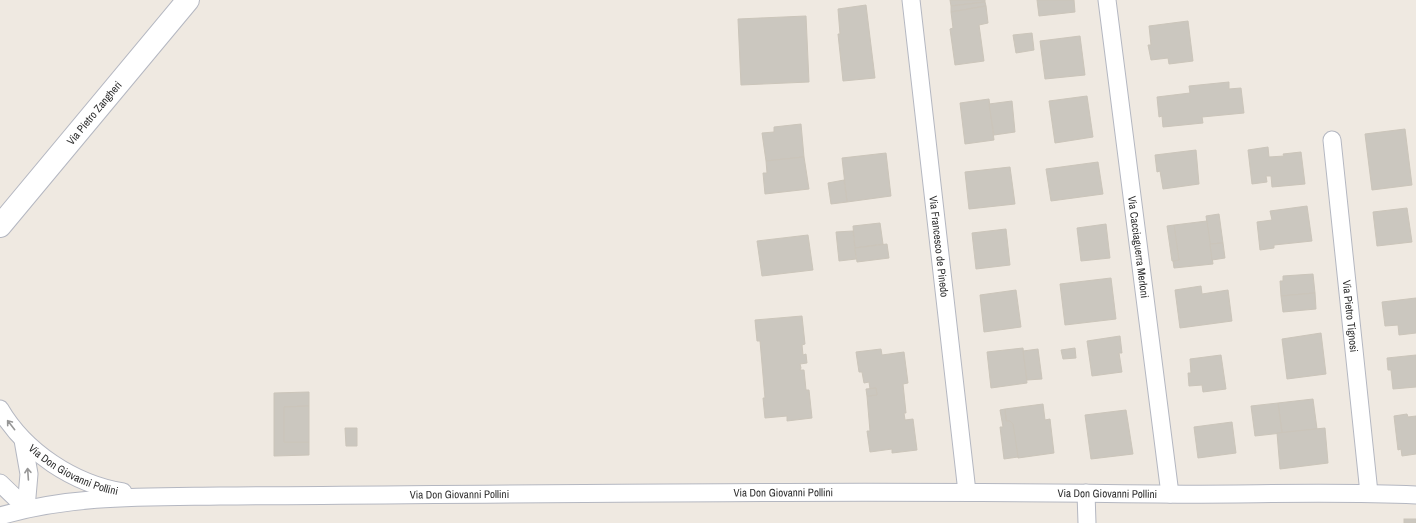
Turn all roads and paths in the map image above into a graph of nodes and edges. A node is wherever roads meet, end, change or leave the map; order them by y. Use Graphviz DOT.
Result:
graph roads {
  1 [pos="188,0"];
  2 [pos="911,0"];
  3 [pos="1107,0"];
  4 [pos="1332,140"];
  5 [pos="0,226"];
  6 [pos="0,408"];
  7 [pos="23,440"];
  8 [pos="0,483"];
  9 [pos="967,492"];
  10 [pos="1086,493"];
  11 [pos="1369,493"];
  12 [pos="1170,494"];
  13 [pos="1416,495"];
  14 [pos="151,497"];
  15 [pos="26,508"];
  16 [pos="0,516"];
  17 [pos="1087,523"];
  1 -- 5 [label="street, Via Pietro Zangheri"];
  2 -- 9 [label="street, Via Francesco de Pinedo"];
  3 -- 12 [label="street, Via Cacciaguerra Merloni"];
  4 -- 11 [label="street, Via Pietro Tignosi"];
  7 -- 6 [label="street, Via Don Giovanni Pollini, one-way"];
  7 -- 14 [label="street, Via Don Giovanni Pollini"];
  15 -- 7 [label="street, Via Don Giovanni Pollini, one-way"];
  8 -- 15 [label="street"];
  9 -- 10 [label="street, Via Don Giovanni Pollini"];
  9 -- 14 [label="street, Via Don Giovanni Pollini"];
  10 -- 12 [label="street, Via Don Giovanni Pollini"];
  10 -- 17 [label="street"];
  11 -- 12 [label="street, Via Don Giovanni Pollini"];
  11 -- 13 [label="street, Via Don Giovanni Pollini"];
  14 -- 15 [label="street, Via Don Giovanni Pollini"];
  15 -- 16 [label="street"];
}
